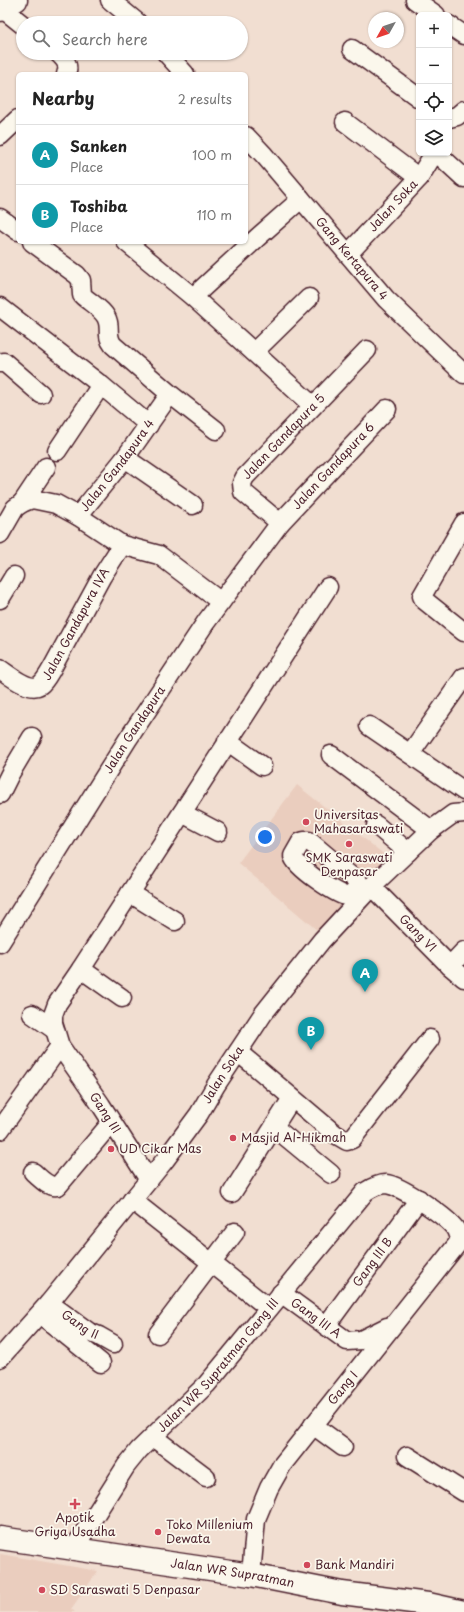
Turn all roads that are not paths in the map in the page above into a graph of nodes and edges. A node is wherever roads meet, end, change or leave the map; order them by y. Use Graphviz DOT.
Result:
graph roads {
  1 [pos="110,0"];
  2 [pos="415,0"];
  3 [pos="6,6"];
  4 [pos="432,12"];
  5 [pos="129,16"];
  6 [pos="16,17"];
  7 [pos="452,27"];
  8 [pos="464,36"];
  9 [pos="352,49"];
  10 [pos="64,60"];
  11 [pos="172,60"];
  12 [pos="67,72"];
  13 [pos="183,72"];
  14 [pos="416,96"];
  15 [pos="464,110"];
  16 [pos="452,117"];
  17 [pos="16,121"];
  18 [pos="345,122"];
  19 [pos="0,136"];
  20 [pos="248,138"];
  21 [pos="419,178"];
  22 [pos="464,178"];
  23 [pos="301,199"];
  24 [pos="0,218"];
  25 [pos="16,230"];
  26 [pos="35,244"];
  27 [pos="128,244"];
  28 [pos="348,254"];
  29 [pos="193,298"];
  30 [pos="309,298"];
  31 [pos="0,307"];
  32 [pos="367,350"];
  33 [pos="254,352"];
  34 [pos="0,363"];
  35 [pos="464,374"];
  36 [pos="101,385"];
  37 [pos="41,394"];
  38 [pos="170,394"];
  39 [pos="313,406"];
  40 [pos="387,409"];
  41 [pos="149,425"];
  42 [pos="216,430"];
  43 [pos="57,451"];
  44 [pos="125,458"];
  45 [pos="46,467"];
  46 [pos="22,503"];
  47 [pos="193,505"];
  48 [pos="78,516"];
  49 [pos="280,523"];
  50 [pos="464,523"];
  51 [pos="0,534"];
  52 [pos="122,545"];
  53 [pos="14,576"];
  54 [pos="328,587"];
  55 [pos="0,599"];
  56 [pos="221,602"];
  57 [pos="464,632"];
  58 [pos="0,669"];
  59 [pos="464,677"];
  60 [pos="369,726"];
  61 [pos="32,737"];
  62 [pos="227,741"];
  63 [pos="410,754"];
  64 [pos="331,755"];
  65 [pos="262,766"];
  66 [pos="5,768"];
  67 [pos="464,791"];
  68 [pos="0,794"];
  69 [pos="464,812"];
  70 [pos="182,813"];
  71 [pos="376,825"];
  72 [pos="431,830"];
  73 [pos="218,832"];
  74 [pos="408,852"];
  75 [pos="363,891"];
  76 [pos="130,893"];
  77 [pos="174,921"];
  78 [pos="0,942"];
  79 [pos="464,951"];
  80 [pos="450,966"];
  81 [pos="81,969"];
  82 [pos="464,978"];
  83 [pos="122,998"];
  84 [pos="32,1014"];
  85 [pos="57,1038"];
  86 [pos="430,1039"];
  87 [pos="238,1052"];
  88 [pos="292,1098"];
  89 [pos="111,1124"];
  90 [pos="274,1127"];
  91 [pos="0,1130"];
  92 [pos="33,1172"];
  93 [pos="331,1174"];
  94 [pos="149,1180"];
  95 [pos="232,1194"];
  96 [pos="419,1199"];
  97 [pos="132,1200"];
  98 [pos="235,1232"];
  99 [pos="211,1262"];
  100 [pos="281,1293"];
  101 [pos="261,1302"];
  102 [pos="44,1308"];
  103 [pos="396,1322"];
  104 [pos="326,1326"];
  105 [pos="158,1334"];
  106 [pos="113,1344"];
  107 [pos="0,1358"];
  108 [pos="101,1363"];
  109 [pos="313,1425"];
  110 [pos="153,1437"];
  111 [pos="343,1447"];
  112 [pos="407,1456"];
  113 [pos="206,1477"];
  114 [pos="464,1492"];
  115 [pos="0,1538"];
  116 [pos="73,1550"];
  117 [pos="251,1575"];
  118 [pos="464,1612"];
  1 -- 5 [label="street"];
  2 -- 4 [label="street"];
  3 -- 6 [label="street"];
  7 -- 8 [label="street"];
  9 -- 14 [label="street"];
  10 -- 12 [label="street"];
  11 -- 13 [label="street"];
  15 -- 16 [label="street"];
  17 -- 19 [label="street"];
  18 -- 21 [label="street"];
  20 -- 23 [label="street, Gang Kertapura 4"];
  21 -- 22 [label="street, Jalan Soka"];
  21 -- 28 [label="street, Jalan Soka"];
  23 -- 28 [label="street, Gang Kertapura 4"];
  23 -- 29 [label="street"];
  24 -- 25 [label="street"];
  26 -- 38 [label="street"];
  27 -- 29 [label="street"];
  28 -- 35 [label="street, Gang Kertapura 4"];
  29 -- 33 [label="street"];
  30 -- 33 [label="street"];
  31 -- 36 [label="street"];
  32 -- 39 [label="street, Jalan Gandapura 5"];
  33 -- 39 [label="street"];
  34 -- 37 [label="street"];
  36 -- 41 [label="street"];
  36 -- 43 [label="street"];
  38 -- 41 [label="street, Jalan Gandapura 4"];
  38 -- 42 [label="street"];
  39 -- 49 [label="street, Jalan Gandapura 5"];
  40 -- 49 [label="street, Jalan Gandapura 6"];
  41 -- 44 [label="street, Jalan Gandapura 4"];
  44 -- 47 [label="street"];
  44 -- 48 [label="street, Jalan Gandapura 4"];
  45 -- 46 [label="street"];
  46 -- 48 [label="street"];
  46 -- 51 [label="street"];
  48 -- 52 [label="street, Jalan Gandapura 4"];
  49 -- 56 [label="street, Jalan Gandapura"];
  50 -- 57 [label="street"];
  52 -- 56 [label="street, Jalan Gandapura 4"];
  52 -- 58 [label="street, Jalan Gandapura IVA"];
  53 -- 55 [label="street"];
  54 -- 62 [label="street"];
  56 -- 78 [label="street, Jalan Gandapura"];
  59 -- 63 [label="street"];
  60 -- 63 [label="street"];
  61 -- 66 [label="street"];
  62 -- 65 [label="street"];
  62 -- 70 [label="street"];
  63 -- 67 [label="street"];
  64 -- 72 [label="street"];
  66 -- 68 [label="street"];
  69 -- 72 [label="street, Jalan Soka"];
  70 -- 73 [label="street"];
  70 -- 76 [label="street"];
  71 -- 74 [label="street"];
  72 -- 74 [label="street, Jalan Soka"];
  74 -- 75 [label="street, Jalan Soka"];
  75 -- 80 [label="street, Gang VI"];
  75 -- 87 [label="street, Jalan Soka"];
  76 -- 77 [label="street"];
  76 -- 81 [label="street"];
  79 -- 80 [label="street"];
  80 -- 82 [label="street, Gang VI"];
  81 -- 83 [label="street"];
  81 -- 85 [label="street"];
  84 -- 85 [label="street"];
  85 -- 89 [label="street, Gang III"];
  85 -- 91 [label="street"];
  86 -- 88 [label="street"];
  87 -- 88 [label="street"];
  87 -- 94 [label="street, Jalan Soka"];
  88 -- 90 [label="street"];
  89 -- 92 [label="street"];
  89 -- 94 [label="street, Gang III"];
  90 -- 93 [label="street"];
  90 -- 95 [label="street"];
  94 -- 97 [label="street, Jalan Soka"];
  96 -- 100 [label="street, Jalan WR Supratman Gang III"];
  96 -- 103 [label="street, Gang I"];
  96 -- 104 [label="street, Gang III B"];
  97 -- 99 [label="street"];
  97 -- 102 [label="street, Jalan Soka"];
  98 -- 99 [label="street"];
  99 -- 101 [label="street"];
  99 -- 105 [label="street"];
  100 -- 104 [label="street, Gang III A"];
  100 -- 110 [label="street, Jalan WR Supratman Gang III"];
  102 -- 106 [label="street, Gang II"];
  102 -- 107 [label="street, Jalan Soka"];
  102 -- 108 [label="street"];
  103 -- 104 [label="street, Gang III A"];
  103 -- 109 [label="street, Gang I"];
  109 -- 111 [label="street"];
  109 -- 117 [label="street, Gang I"];
  110 -- 113 [label="street"];
  110 -- 116 [label="street, Jalan WR Supratman Gang III"];
  112 -- 114 [label="street"];
  115 -- 116 [label="main road, Jalan WR Supratman"];
  116 -- 117 [label="main road, Jalan WR Supratman"];
  117 -- 118 [label="main road, Jalan WR Supratman"];
}
